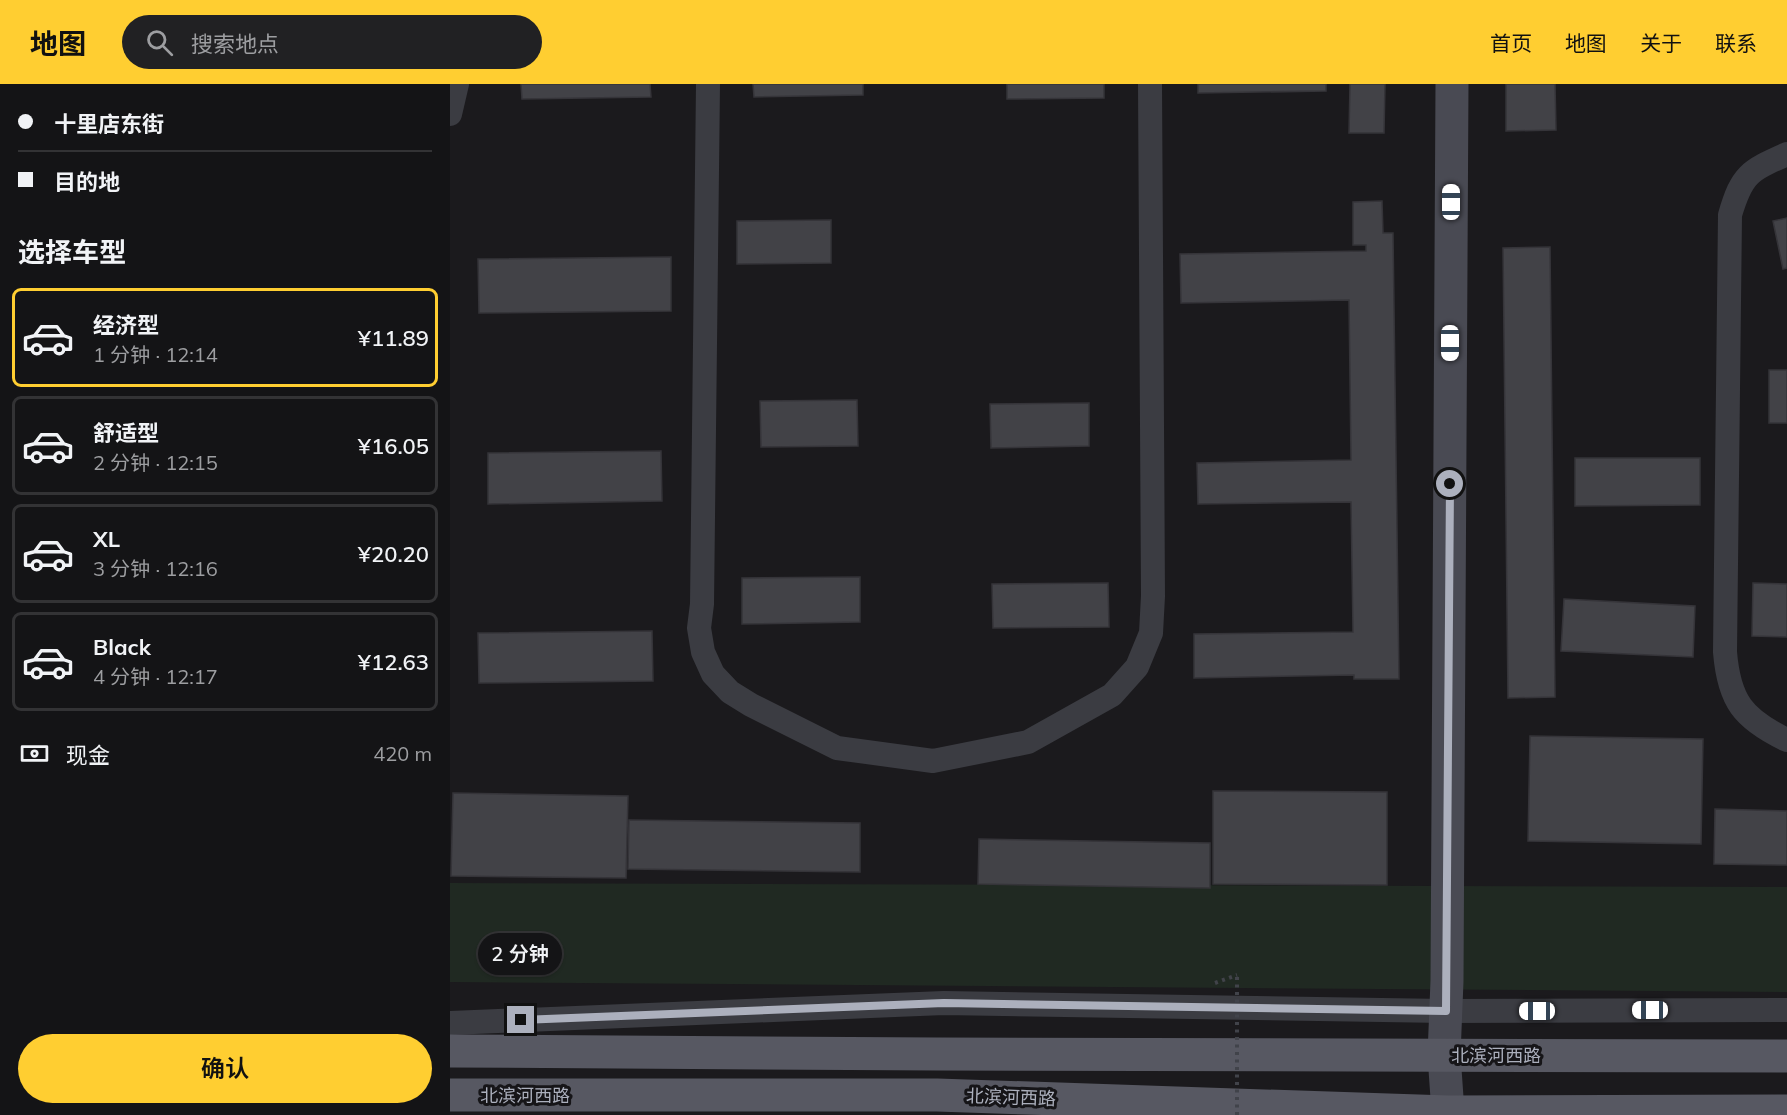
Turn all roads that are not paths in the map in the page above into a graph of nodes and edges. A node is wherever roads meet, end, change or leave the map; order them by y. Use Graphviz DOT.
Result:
graph roads {
  1 [pos="456,84"];
  2 [pos="708,84"];
  3 [pos="1150,84"];
  4 [pos="1452,84"];
  5 [pos="450,114"];
  6 [pos="1787,154"];
  7 [pos="1787,741"];
  8 [pos="1787,1010"];
  9 [pos="1446,1011"];
  10 [pos="450,1023"];
  11 [pos="450,1051"];
  12 [pos="1444,1055"];
  13 [pos="1787,1056"];
  14 [pos="450,1095"];
  15 [pos="1787,1111"];
  16 [pos="1448,1112"];
  1 -- 5 [label="street"];
  2 -- 3 [label="street"];
  4 -- 9 [label="street"];
  6 -- 7 [label="street"];
  8 -- 9 [label="street"];
  9 -- 10 [label="street"];
  9 -- 12 [label="street"];
  11 -- 12 [label="main road, 北滨河西路"];
  12 -- 13 [label="main road, 北滨河西路"];
  12 -- 16 [label="street"];
  14 -- 16 [label="main road, 北滨河西路"];
  15 -- 16 [label="main road, 北滨河西路"];
}
